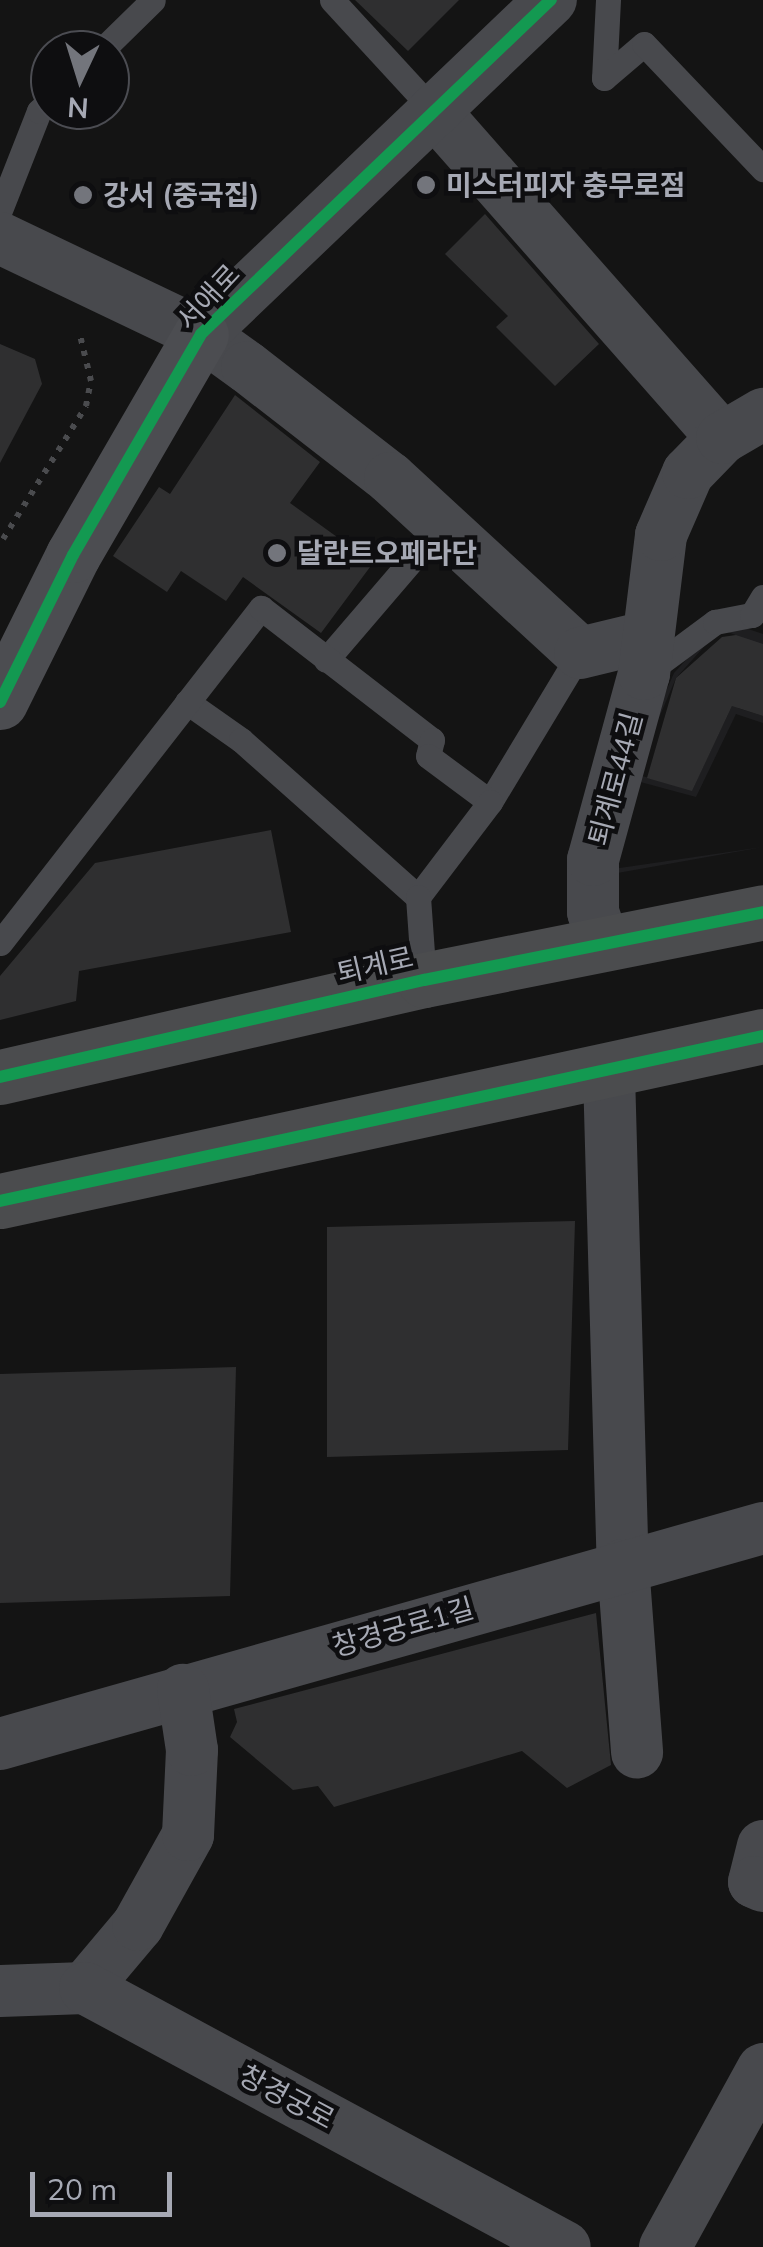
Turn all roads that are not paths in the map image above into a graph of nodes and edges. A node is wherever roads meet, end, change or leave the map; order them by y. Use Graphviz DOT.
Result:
graph roads {
  1 [pos="153,0"];
  2 [pos="332,0"];
  3 [pos="551,0"];
  4 [pos="608,0"];
  5 [pos="122,30"];
  6 [pos="434,111"];
  7 [pos="32,130"];
  8 [pos="763,169"];
  9 [pos="0,210"];
  10 [pos="0,238"];
  11 [pos="201,334"];
  12 [pos="742,426"];
  13 [pos="470,551"];
  14 [pos="759,611"];
  15 [pos="580,654"];
  16 [pos="645,656"];
  17 [pos="326,660"];
  18 [pos="0,702"];
  19 [pos="187,702"];
  20 [pos="490,802"];
  21 [pos="418,898"];
  22 [pos="763,912"];
  23 [pos="0,943"];
  24 [pos="604,944"];
  25 [pos="424,980"];
  26 [pos="763,1036"];
  27 [pos="609,1074"];
  28 [pos="0,1077"];
  29 [pos="0,1202"];
  30 [pos="763,1528"];
  31 [pos="623,1564"];
  32 [pos="183,1690"];
  33 [pos="0,1744"];
  34 [pos="636,1752"];
  35 [pos="763,1846"];
  36 [pos="763,1886"];
  37 [pos="85,1988"];
  38 [pos="0,1991"];
  39 [pos="763,2069"];
  40 [pos="565,2247"];
  41 [pos="665,2247"];
  1 -- 5 [label="lane"];
  2 -- 6 [label="lane"];
  3 -- 6 [label="street, 서애로"];
  4 -- 8 [label="lane"];
  6 -- 11 [label="street, 서애로"];
  6 -- 12 [label="street"];
  7 -- 9 [label="lane"];
  10 -- 11 [label="street"];
  11 -- 13 [label="street, 서애로"];
  11 -- 18 [label="street, 서애로"];
  12 -- 16 [label="street, 퇴계로44길"];
  13 -- 15 [label="street, 서애로"];
  13 -- 17 [label="lane"];
  14 -- 16 [label="lane, 퇴계로44길"];
  15 -- 16 [label="street"];
  15 -- 20 [label="lane"];
  16 -- 24 [label="street, 퇴계로44길"];
  17 -- 19 [label="lane"];
  17 -- 20 [label="lane"];
  19 -- 21 [label="lane"];
  19 -- 23 [label="lane"];
  20 -- 21 [label="lane"];
  21 -- 25 [label="lane, 퇴계로"];
  22 -- 24 [label="main road, 퇴계로"];
  24 -- 25 [label="main road, 퇴계로"];
  25 -- 28 [label="main road, 퇴계로"];
  26 -- 27 [label="main road"];
  27 -- 29 [label="main road"];
  27 -- 31 [label="street"];
  30 -- 31 [label="street, 창경궁로1길"];
  31 -- 32 [label="street, 창경궁로1길"];
  31 -- 34 [label="street"];
  32 -- 33 [label="street, 창경궁로1길"];
  32 -- 37 [label="street"];
  35 -- 36 [label="street"];
  37 -- 38 [label="street"];
  37 -- 40 [label="street, 창경궁로"];
  39 -- 41 [label="street"];
}
